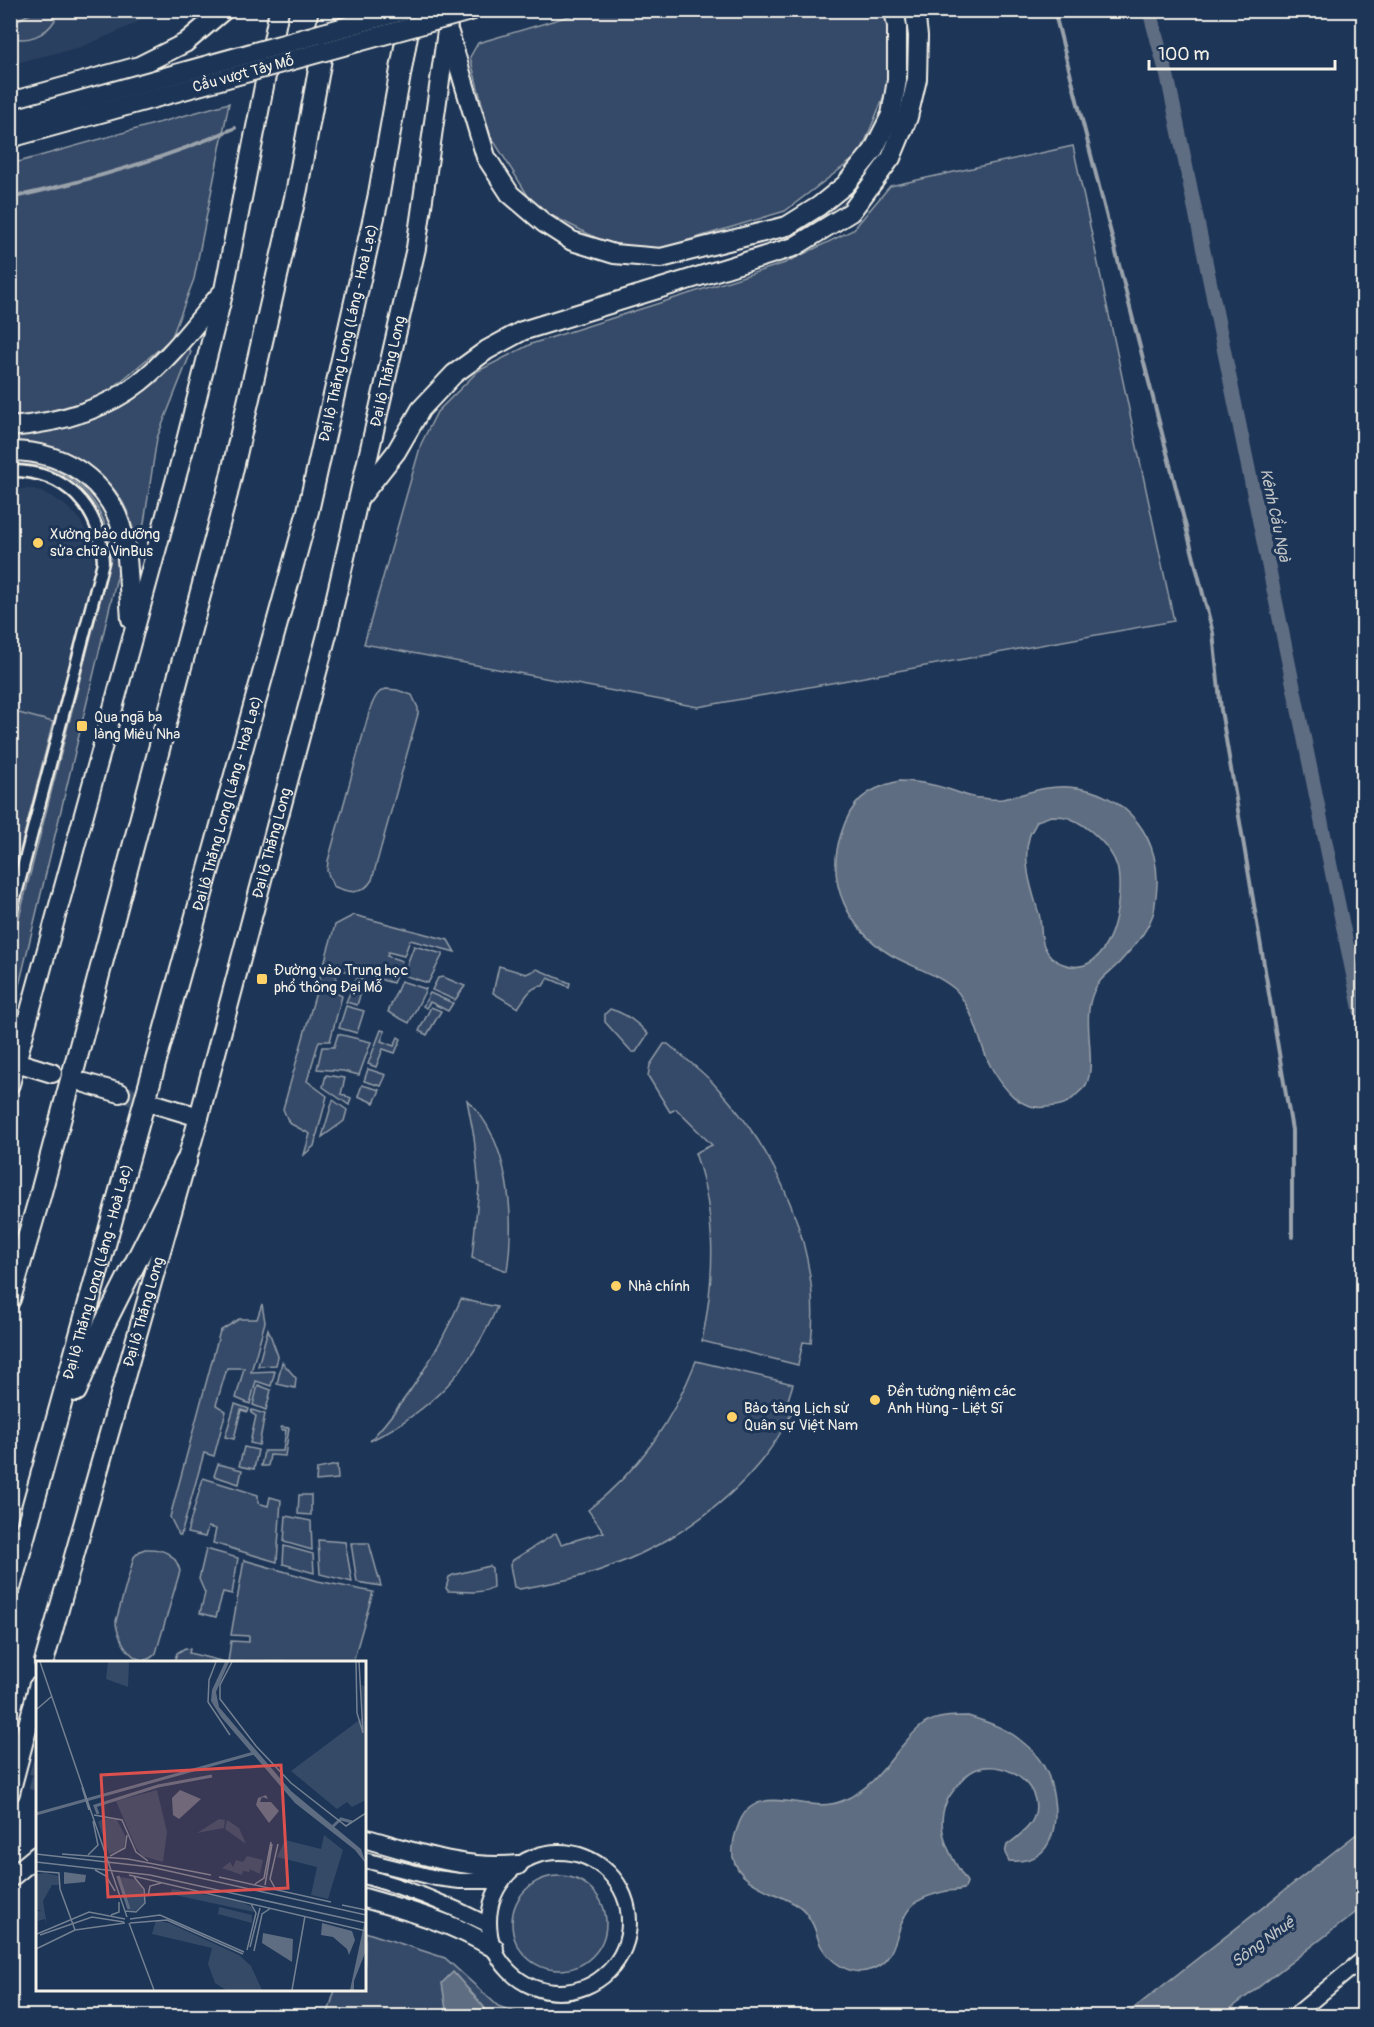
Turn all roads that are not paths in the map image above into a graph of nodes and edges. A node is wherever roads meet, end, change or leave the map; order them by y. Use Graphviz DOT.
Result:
graph roads {
  1 [pos="224,10"];
  2 [pos="279,10"];
  3 [pos="330,10"];
  4 [pos="406,10"];
  5 [pos="412,10"];
  6 [pos="474,10"];
  7 [pos="894,10"];
  8 [pos="915,10"];
  9 [pos="448,19"];
  10 [pos="10,102"];
  11 [pos="10,120"];
  12 [pos="10,138"];
  13 [pos="224,290"];
  14 [pos="10,427"];
  15 [pos="10,451"];
  16 [pos="10,471"];
  17 [pos="360,497"];
  18 [pos="132,633"];
  19 [pos="10,917"];
  20 [pos="14,1061"];
  21 [pos="52,1073"];
  22 [pos="86,1083"];
  23 [pos="10,1084"];
  24 [pos="120,1093"];
  25 [pos="149,1102"];
  26 [pos="199,1117"];
  27 [pos="186,1162"];
  28 [pos="10,1299"];
  29 [pos="10,1591"];
  30 [pos="54,1626"];
  31 [pos="44,1661"];
  32 [pos="59,1661"];
  33 [pos="36,1696"];
  34 [pos="10,1793"];
  35 [pos="366,1838"];
  36 [pos="36,1857"];
  37 [pos="366,1860"];
  38 [pos="518,1865"];
  39 [pos="366,1877"];
  40 [pos="10,1878"];
  41 [pos="502,1881"];
  42 [pos="366,1899"];
  43 [pos="489,1925"];
  44 [pos="494,1948"];
  45 [pos="1364,1958"];
  46 [pos="1294,2016"];
  1 -- 10 [label="main road"];
  2 -- 13 [label="main road"];
  3 -- 28 [label="highway"];
  4 -- 11 [label="main road, Cầu vượt Tây Mỗ, bridge"];
  5 -- 29 [label="highway, Đại lộ Thăng Long (Láng - Hoà Lạc)"];
  6 -- 12 [label="main road, Cầu vượt Tây Mỗ, bridge"];
  7 -- 9 [label="main road"];
  8 -- 17 [label="main road"];
  9 -- 17 [label="main road, Đại lộ Thăng Long"];
  13 -- 14 [label="main road"];
  13 -- 18 [label="main road"];
  15 -- 18 [label="main road"];
  16 -- 19 [label="street"];
  17 -- 26 [label="main road, Đại lộ Thăng Long"];
  18 -- 20 [label="main road"];
  20 -- 21 [label="main road"];
  20 -- 23 [label="main road"];
  22 -- 24 [label="main road"];
  25 -- 26 [label="main road"];
  26 -- 27 [label="main road, Đại lộ Thăng Long"];
  27 -- 29 [label="highway"];
  27 -- 30 [label="main road, Đại lộ Thăng Long"];
  30 -- 31 [label="main road, Đại lộ Thăng Long"];
  30 -- 32 [label="main road"];
  33 -- 34 [label="main road"];
  35 -- 38 [label="main road"];
  36 -- 40 [label="main road"];
  37 -- 41 [label="street"];
  38 -- 41 [label="street"];
  38 -- 44 [label="street"];
  39 -- 43 [label="street"];
  41 -- 43 [label="street"];
  42 -- 44 [label="main road"];
  43 -- 44 [label="street"];
  45 -- 46 [label="street"];
}
